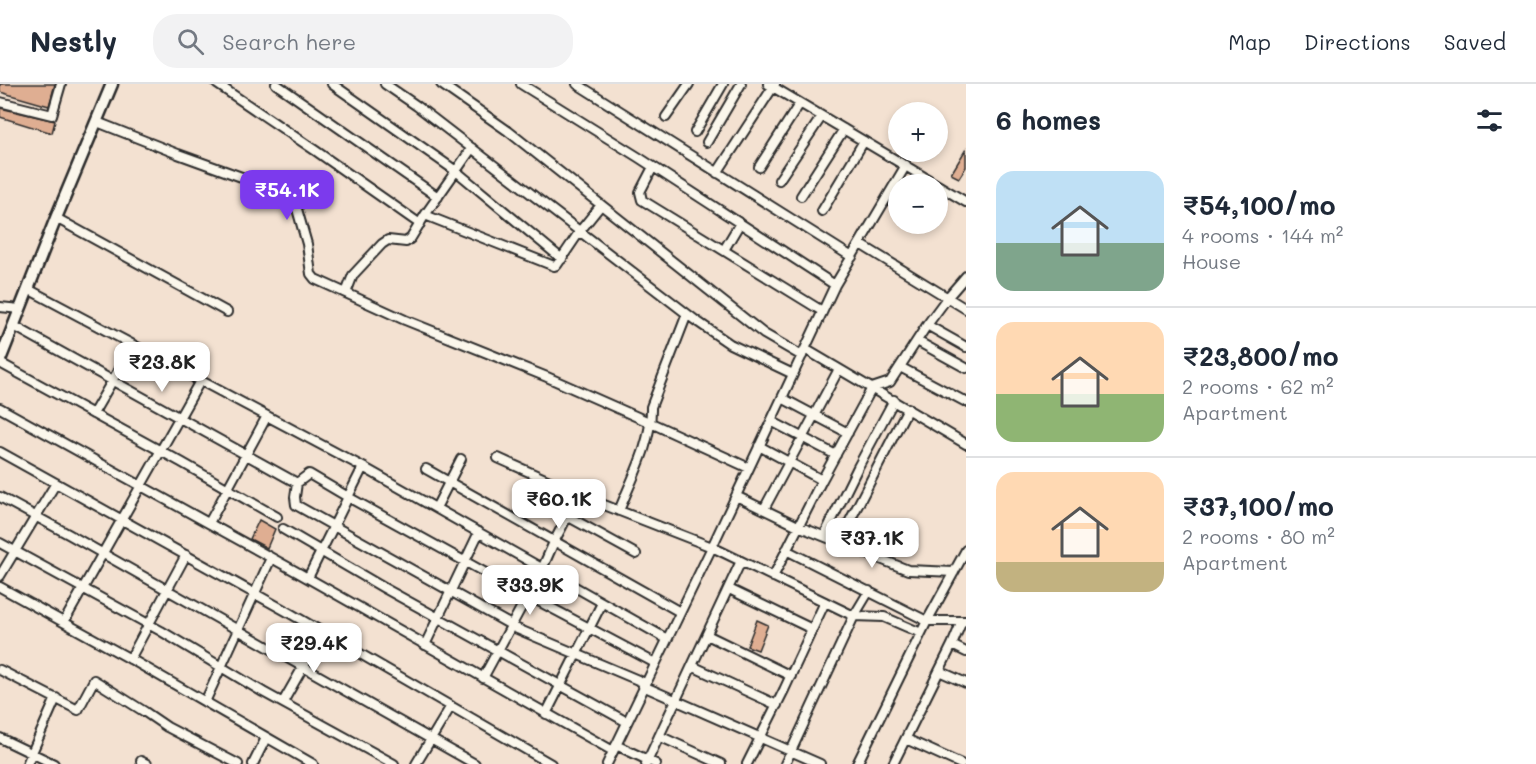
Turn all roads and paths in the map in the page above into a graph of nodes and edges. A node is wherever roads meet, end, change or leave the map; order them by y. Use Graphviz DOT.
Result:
graph roads {
  1 [pos="61,84"];
  2 [pos="112,84"];
  3 [pos="217,84"];
  4 [pos="276,84"];
  5 [pos="332,84"];
  6 [pos="385,84"];
  7 [pos="441,84"];
  8 [pos="521,84"];
  9 [pos="577,84"];
  10 [pos="688,84"];
  11 [pos="723,84"];
  12 [pos="741,84"];
  13 [pos="772,85"];
  14 [pos="0,102"];
  15 [pos="800,103"];
  16 [pos="822,116"];
  17 [pos="666,117"];
  18 [pos="97,123"];
  19 [pos="844,129"];
  20 [pos="695,132"];
  21 [pos="864,141"];
  22 [pos="707,142"];
  23 [pos="471,148"];
  24 [pos="906,165"];
  25 [pos="653,167"];
  26 [pos="759,167"];
  27 [pos="456,171"];
  28 [pos="717,173"];
  29 [pos="779,180"];
  30 [pos="801,196"];
  31 [pos="438,197"];
  32 [pos="966,202"];
  33 [pos="601,205"];
  34 [pos="822,211"];
  35 [pos="425,215"];
  36 [pos="56,218"];
  37 [pos="740,223"];
  38 [pos="420,224"];
  39 [pos="580,231"];
  40 [pos="860,244"];
  41 [pos="724,250"];
  42 [pos="852,257"];
  43 [pos="562,259"];
  44 [pos="966,276"];
  45 [pos="835,285"];
  46 [pos="28,289"];
  47 [pos="346,293"];
  48 [pos="947,298"];
  49 [pos="0,307"];
  50 [pos="20,309"];
  51 [pos="966,309"];
  52 [pos="226,312"];
  53 [pos="822,312"];
  54 [pos="687,314"];
  55 [pos="927,325"];
  56 [pos="14,326"];
  57 [pos="917,341"];
  58 [pos="133,345"];
  59 [pos="966,347"];
  60 [pos="803,352"];
  61 [pos="0,362"];
  62 [pos="900,367"];
  63 [pos="966,368"];
  64 [pos="839,369"];
  65 [pos="793,374"];
  66 [pos="113,381"];
  67 [pos="200,381"];
  68 [pos="872,388"];
  69 [pos="782,398"];
  70 [pos="894,400"];
  71 [pos="966,402"];
  72 [pos="0,408"];
  73 [pos="908,408"];
  74 [pos="93,414"];
  75 [pos="814,415"];
  76 [pos="267,416"];
  77 [pos="179,417"];
  78 [pos="771,421"];
  79 [pos="651,423"];
  80 [pos="848,433"];
  81 [pos="802,437"];
  82 [pos="966,444"];
  83 [pos="759,446"];
  84 [pos="160,451"];
  85 [pos="0,452"];
  86 [pos="246,454"];
  87 [pos="836,455"];
  88 [pos="498,458"];
  89 [pos="461,459"];
  90 [pos="790,462"];
  91 [pos="363,467"];
  92 [pos="749,468"];
  93 [pos="426,469"];
  94 [pos="822,480"];
  95 [pos="449,482"];
  96 [pos="56,483"];
  97 [pos="297,483"];
  98 [pos="141,486"];
  99 [pos="228,489"];
  100 [pos="579,494"];
  101 [pos="736,496"];
  102 [pos="0,497"];
  103 [pos="348,497"];
  104 [pos="436,508"];
  105 [pos="764,509"];
  106 [pos="619,511"];
  107 [pos="36,516"];
  108 [pos="567,516"];
  109 [pos="277,517"];
  110 [pos="121,520"];
  111 [pos="209,523"];
  112 [pos="334,526"];
  113 [pos="798,526"];
  114 [pos="283,529"];
  115 [pos="479,532"];
  116 [pos="824,536"];
  117 [pos="554,542"];
  118 [pos="839,542"];
  119 [pos="0,543"];
  120 [pos="712,547"];
  121 [pos="786,550"];
  122 [pos="966,550"];
  123 [pos="15,551"];
  124 [pos="321,552"];
  125 [pos="103,553"];
  126 [pos="636,554"];
  127 [pos="186,555"];
  128 [pos="272,558"];
  129 [pos="741,561"];
  130 [pos="465,562"];
  131 [pos="542,568"];
  132 [pos="954,572"];
  133 [pos="0,576"];
  134 [pos="773,577"];
  135 [pos="308,578"];
  136 [pos="0,587"];
  137 [pos="83,589"];
  138 [pos="729,589"];
  139 [pos="167,590"];
  140 [pos="451,591"];
  141 [pos="868,591"];
  142 [pos="255,593"];
  143 [pos="527,596"];
  144 [pos="825,602"];
  145 [pos="602,603"];
  146 [pos="680,612"];
  147 [pos="854,616"];
  148 [pos="438,618"];
  149 [pos="927,621"];
  150 [pos="964,621"];
  151 [pos="64,622"];
  152 [pos="148,624"];
  153 [pos="511,625"];
  154 [pos="590,629"];
  155 [pos="812,629"];
  156 [pos="238,630"];
  157 [pos="323,632"];
  158 [pos="921,633"];
  159 [pos="707,635"];
  160 [pos="667,639"];
  161 [pos="425,645"];
  162 [pos="952,645"];
  163 [pos="497,651"];
  164 [pos="966,652"];
  165 [pos="577,655"];
  166 [pos="130,659"];
  167 [pos="655,663"];
  168 [pos="692,666"];
  169 [pos="221,667"];
  170 [pos="303,667"];
  171 [pos="0,670"];
  172 [pos="939,671"];
  173 [pos="791,676"];
  174 [pos="483,678"];
  175 [pos="966,683"];
  176 [pos="644,685"];
  177 [pos="560,686"];
  178 [pos="56,698"];
  179 [pos="676,701"];
  180 [pos="205,702"];
  181 [pos="283,702"];
  182 [pos="777,705"];
  183 [pos="451,706"];
  184 [pos="546,714"];
  185 [pos="627,722"];
  186 [pos="659,736"];
  187 [pos="0,738"];
  188 [pos="266,738"];
  189 [pos="760,738"];
  190 [pos="431,739"];
  191 [pos="906,739"];
  192 [pos="614,748"];
  193 [pos="791,751"];
  194 [pos="33,754"];
  195 [pos="647,762"];
  196 [pos="27,764"];
  197 [pos="54,764"];
  198 [pos="238,764"];
  199 [pos="253,764"];
  200 [pos="313,764"];
  201 [pos="394,764"];
  202 [pos="416,764"];
  203 [pos="475,764"];
  204 [pos="551,764"];
  205 [pos="607,764"];
  206 [pos="656,764"];
  207 [pos="721,764"];
  208 [pos="747,764"];
  209 [pos="785,764"];
  210 [pos="820,764"];
  211 [pos="857,764"];
  212 [pos="893,764"];
  213 [pos="961,764"];
  1 -- 14 [label="street"];
  2 -- 18 [label="main road"];
  3 -- 38 [label="street"];
  4 -- 31 [label="street"];
  5 -- 27 [label="street"];
  6 -- 23 [label="street"];
  7 -- 33 [label="street"];
  8 -- 25 [label="street"];
  9 -- 28 [label="street"];
  10 -- 17 [label="street"];
  11 -- 20 [label="street"];
  12 -- 22 [label="street"];
  13 -- 15 [label="street"];
  13 -- 28 [label="street"];
  15 -- 16 [label="street"];
  15 -- 26 [label="street"];
  16 -- 19 [label="street"];
  16 -- 29 [label="street"];
  18 -- 36 [label="main road"];
  18 -- 47 [label="street"];
  19 -- 21 [label="street"];
  19 -- 30 [label="street"];
  21 -- 24 [label="street"];
  21 -- 34 [label="street"];
  23 -- 27 [label="street"];
  23 -- 39 [label="street"];
  24 -- 32 [label="street"];
  24 -- 40 [label="street"];
  25 -- 37 [label="street"];
  25 -- 41 [label="street"];
  27 -- 31 [label="street"];
  27 -- 43 [label="street"];
  28 -- 42 [label="street"];
  31 -- 35 [label="street"];
  33 -- 39 [label="street"];
  33 -- 60 [label="street"];
  35 -- 38 [label="street"];
  35 -- 43 [label="street"];
  36 -- 46 [label="main road"];
  36 -- 52 [label="street"];
  37 -- 41 [label="street"];
  37 -- 45 [label="street"];
  38 -- 47 [label="street"];
  39 -- 43 [label="street"];
  39 -- 54 [label="street"];
  40 -- 42 [label="street"];
  40 -- 48 [label="street"];
  41 -- 53 [label="street"];
  42 -- 45 [label="street"];
  44 -- 48 [label="street"];
  45 -- 53 [label="street"];
  46 -- 50 [label="main road"];
  46 -- 58 [label="street"];
  47 -- 79 [label="street"];
  48 -- 51 [label="street"];
  48 -- 55 [label="street"];
  49 -- 50 [label="street"];
  50 -- 56 [label="main road"];
  53 -- 60 [label="street"];
  54 -- 65 [label="street"];
  54 -- 79 [label="street"];
  55 -- 57 [label="street"];
  55 -- 59 [label="street"];
  56 -- 61 [label="main road"];
  56 -- 66 [label="street"];
  57 -- 62 [label="street"];
  57 -- 63 [label="street"];
  58 -- 66 [label="street"];
  58 -- 67 [label="street"];
  60 -- 64 [label="street"];
  60 -- 65 [label="street"];
  61 -- 74 [label="street"];
  62 -- 68 [label="street"];
  62 -- 71 [label="street"];
  64 -- 68 [label="street"];
  64 -- 75 [label="street"];
  65 -- 69 [label="street"];
  66 -- 74 [label="street"];
  66 -- 77 [label="street"];
  67 -- 76 [label="street"];
  67 -- 77 [label="street"];
  68 -- 70 [label="street"];
  68 -- 80 [label="street"];
  69 -- 75 [label="street"];
  69 -- 78 [label="street"];
  70 -- 73 [label="street"];
  70 -- 116 [label="street"];
  72 -- 98 [label="street"];
  73 -- 82 [label="street"];
  73 -- 118 [label="street"];
  74 -- 84 [label="street"];
  75 -- 80 [label="street"];
  75 -- 81 [label="street"];
  76 -- 86 [label="street"];
  76 -- 91 [label="street"];
  77 -- 84 [label="street"];
  77 -- 86 [label="street"];
  78 -- 81 [label="street"];
  78 -- 83 [label="street"];
  79 -- 92 [label="street"];
  79 -- 106 [label="street"];
  80 -- 87 [label="street"];
  81 -- 87 [label="street"];
  81 -- 90 [label="street"];
  83 -- 90 [label="street"];
  83 -- 92 [label="street"];
  84 -- 98 [label="street"];
  84 -- 99 [label="street"];
  85 -- 96 [label="street"];
  86 -- 97 [label="street"];
  86 -- 99 [label="street"];
  87 -- 94 [label="street"];
  88 -- 100 [label="street"];
  89 -- 95 [label="street"];
  90 -- 94 [label="street"];
  90 -- 105 [label="street"];
  91 -- 103 [label="street"];
  91 -- 104 [label="street"];
  92 -- 101 [label="street"];
  93 -- 95 [label="street"];
  94 -- 113 [label="street"];
  95 -- 104 [label="street"];
  95 -- 117 [label="street"];
  96 -- 107 [label="street"];
  96 -- 110 [label="street"];
  97 -- 103 [label="street"];
  97 -- 112 [label="street"];
  98 -- 110 [label="street"];
  98 -- 111 [label="street"];
  99 -- 109 [label="street"];
  99 -- 111 [label="street"];
  100 -- 106 [label="street"];
  100 -- 108 [label="street"];
  101 -- 105 [label="street"];
  101 -- 120 [label="street"];
  102 -- 107 [label="street"];
  103 -- 112 [label="street"];
  103 -- 130 [label="street"];
  104 -- 115 [label="street"];
  105 -- 113 [label="street"];
  106 -- 120 [label="street"];
  107 -- 123 [label="street"];
  107 -- 125 [label="street"];
  108 -- 117 [label="street"];
  108 -- 126 [label="street"];
  110 -- 125 [label="street"];
  110 -- 127 [label="street"];
  111 -- 128 [label="street"];
  112 -- 124 [label="street"];
  112 -- 140 [label="street"];
  113 -- 116 [label="street"];
  113 -- 121 [label="street"];
  114 -- 124 [label="street"];
  115 -- 130 [label="street"];
  115 -- 131 [label="street"];
  116 -- 118 [label="street"];
  117 -- 131 [label="street"];
  117 -- 146 [label="street"];
  118 -- 132 [label="street"];
  119 -- 123 [label="street"];
  120 -- 129 [label="street"];
  120 -- 146 [label="street"];
  121 -- 134 [label="street"];
  121 -- 141 [label="street"];
  122 -- 132 [label="street"];
  123 -- 133 [label="street"];
  123 -- 137 [label="street"];
  124 -- 135 [label="street"];
  124 -- 148 [label="street"];
  125 -- 137 [label="street"];
  125 -- 139 [label="street"];
  127 -- 139 [label="street"];
  127 -- 142 [label="street"];
  128 -- 135 [label="street"];
  128 -- 142 [label="street"];
  129 -- 134 [label="street"];
  129 -- 138 [label="street"];
  130 -- 140 [label="street"];
  130 -- 143 [label="street"];
  131 -- 143 [label="street"];
  131 -- 145 [label="street"];
  132 -- 149 [label="street"];
  134 -- 144 [label="street"];
  135 -- 161 [label="street"];
  136 -- 151 [label="street"];
  137 -- 151 [label="street"];
  137 -- 152 [label="street"];
  138 -- 155 [label="street"];
  138 -- 159 [label="street"];
  139 -- 152 [label="street"];
  139 -- 156 [label="street"];
  140 -- 148 [label="street"];
  140 -- 153 [label="street"];
  141 -- 147 [label="street"];
  141 -- 149 [label="street"];
  142 -- 156 [label="street"];
  142 -- 157 [label="street"];
  143 -- 153 [label="street"];
  143 -- 154 [label="street"];
  144 -- 147 [label="street"];
  144 -- 155 [label="street"];
  145 -- 154 [label="street"];
  145 -- 160 [label="street"];
  146 -- 160 [label="street"];
  147 -- 158 [label="street"];
  147 -- 193 [label="street"];
  148 -- 161 [label="street"];
  148 -- 163 [label="street"];
  149 -- 150 [label="street"];
  149 -- 158 [label="street"];
  150 -- 162 [label="street"];
  151 -- 166 [label="street"];
  152 -- 166 [label="street"];
  152 -- 169 [label="street"];
  153 -- 163 [label="street"];
  153 -- 165 [label="street"];
  154 -- 165 [label="street"];
  154 -- 167 [label="street"];
  155 -- 173 [label="street"];
  156 -- 169 [label="street"];
  156 -- 170 [label="street"];
  157 -- 170 [label="street"];
  157 -- 183 [label="street"];
  158 -- 211 [label="street"];
  159 -- 168 [label="street"];
  159 -- 173 [label="street"];
  160 -- 167 [label="street"];
  161 -- 174 [label="street"];
  162 -- 164 [label="street"];
  162 -- 172 [label="street"];
  163 -- 174 [label="street"];
  163 -- 177 [label="street"];
  165 -- 176 [label="street"];
  165 -- 177 [label="street"];
  166 -- 180 [label="street"];
  167 -- 176 [label="street"];
  168 -- 179 [label="street"];
  168 -- 182 [label="street"];
  169 -- 180 [label="street"];
  169 -- 181 [label="street"];
  170 -- 181 [label="street"];
  170 -- 190 [label="street"];
  171 -- 178 [label="street"];
  172 -- 175 [label="street"];
  172 -- 191 [label="street"];
  173 -- 182 [label="street"];
  174 -- 184 [label="street"];
  176 -- 179 [label="street"];
  176 -- 185 [label="street"];
  177 -- 184 [label="street"];
  177 -- 185 [label="street"];
  178 -- 194 [label="street"];
  178 -- 198 [label="street"];
  179 -- 186 [label="street"];
  179 -- 189 [label="street"];
  180 -- 188 [label="street"];
  181 -- 201 [label="street"];
  182 -- 189 [label="street"];
  183 -- 190 [label="street"];
  183 -- 204 [label="street"];
  184 -- 192 [label="street"];
  185 -- 192 [label="street"];
  186 -- 195 [label="street"];
  186 -- 207 [label="street"];
  187 -- 194 [label="street"];
  188 -- 199 [label="street"];
  188 -- 200 [label="street"];
  189 -- 193 [label="street"];
  189 -- 208 [label="street"];
  190 -- 202 [label="street"];
  190 -- 203 [label="street"];
  191 -- 212 [label="street"];
  191 -- 213 [label="street"];
  192 -- 195 [label="street"];
  192 -- 205 [label="street"];
  193 -- 209 [label="street"];
  193 -- 210 [label="street"];
  194 -- 196 [label="street"];
  194 -- 197 [label="street"];
  195 -- 206 [label="street"];
}
